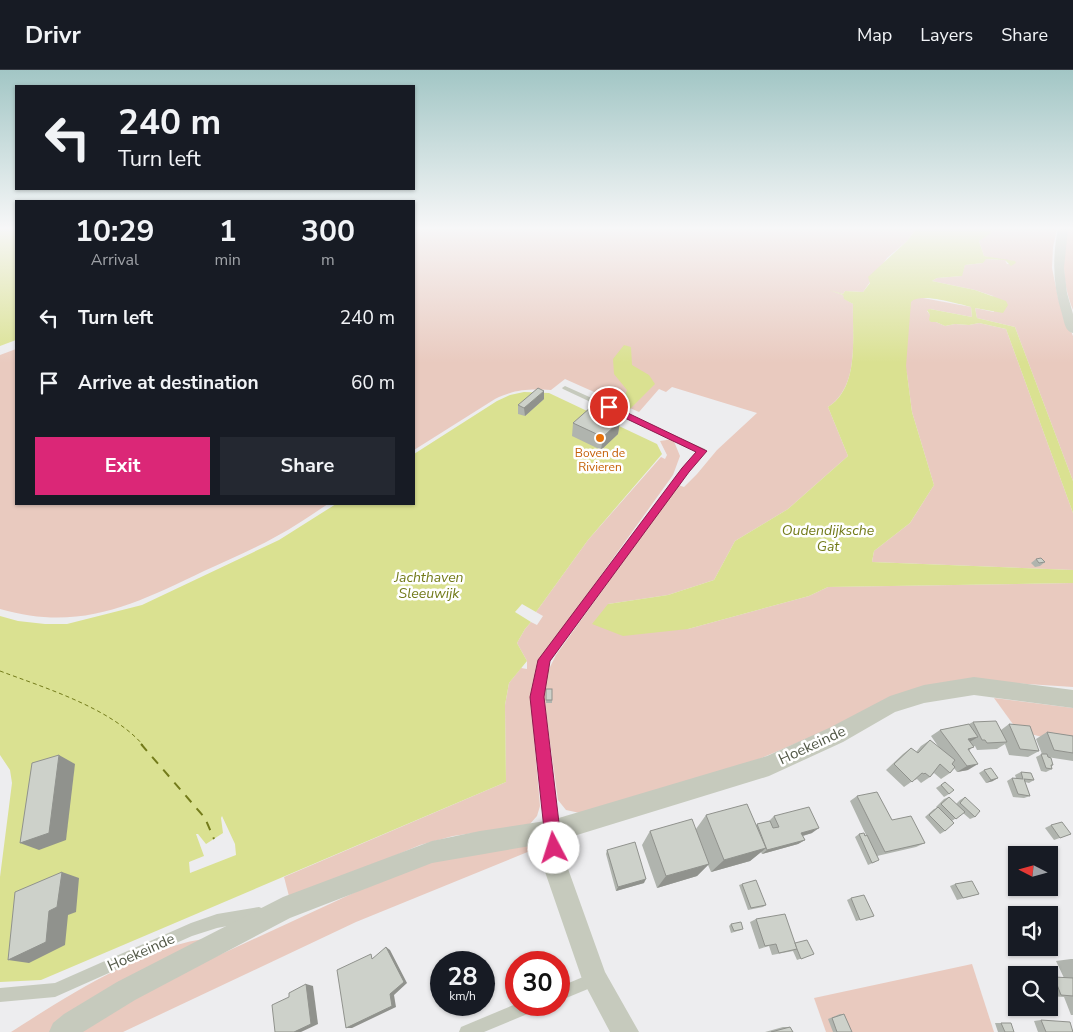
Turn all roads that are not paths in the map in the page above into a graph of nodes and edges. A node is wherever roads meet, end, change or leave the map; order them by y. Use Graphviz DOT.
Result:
graph roads {
  1 [pos="1059,274"];
  2 [pos="1073,330"];
  3 [pos="565,388"];
  4 [pos="1073,699"];
  5 [pos="552,831"];
  6 [pos="284,909"];
  7 [pos="596,979"];
  8 [pos="570,990"];
  9 [pos="0,995"];
  10 [pos="505,1016"];
  11 [pos="62,1032"];
  12 [pos="466,1032"];
  13 [pos="626,1032"];
  1 -- 2 [label="street"];
  3 -- 5 [label="lane"];
  4 -- 5 [label="street, Hoekeinde"];
  5 -- 6 [label="street, Hoekeinde"];
  5 -- 7 [label="street"];
  6 -- 9 [label="lane, Hoekeinde"];
  6 -- 11 [label="street, Hoekeinde"];
  7 -- 8 [label="lane"];
  7 -- 13 [label="street"];
  10 -- 12 [label="lane"];
}
